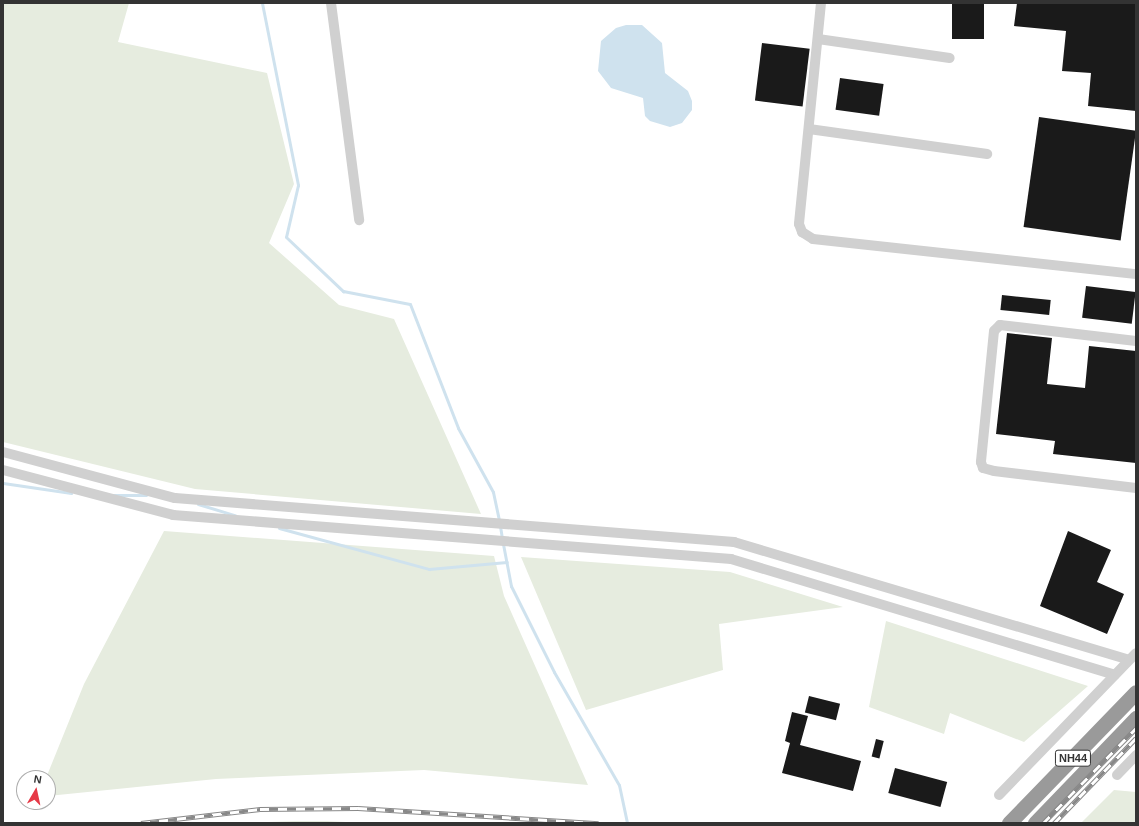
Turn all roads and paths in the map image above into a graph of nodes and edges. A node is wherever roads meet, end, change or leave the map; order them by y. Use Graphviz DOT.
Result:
graph roads {
  1 [pos="331,3"];
  2 [pos="822,3"];
  3 [pos="818,39"];
  4 [pos="950,58"];
  5 [pos="809,129"];
  6 [pos="987,154"];
  7 [pos="359,220"];
  8 [pos="1136,274"];
  9 [pos="1136,341"];
  10 [pos="3,452"];
  11 [pos="3,470"];
  12 [pos="1136,488"];
  13 [pos="1133,656"];
  14 [pos="1115,675"];
  15 [pos="1136,692"];
  16 [pos="1136,718"];
  17 [pos="1136,755"];
  18 [pos="1117,775"];
  19 [pos="999,795"];
  20 [pos="1009,823"];
  21 [pos="1035,823"];
  1 -- 7 [label="street"];
  2 -- 3 [label="street"];
  3 -- 4 [label="street"];
  3 -- 5 [label="street"];
  5 -- 6 [label="street"];
  5 -- 8 [label="street"];
  9 -- 12 [label="street"];
  10 -- 13 [label="street"];
  11 -- 14 [label="street"];
  13 -- 14 [label="street"];
  14 -- 19 [label="street"];
  15 -- 20 [label="highway, NH44"];
  16 -- 21 [label="highway, NH44"];
  17 -- 18 [label="street"];
}
